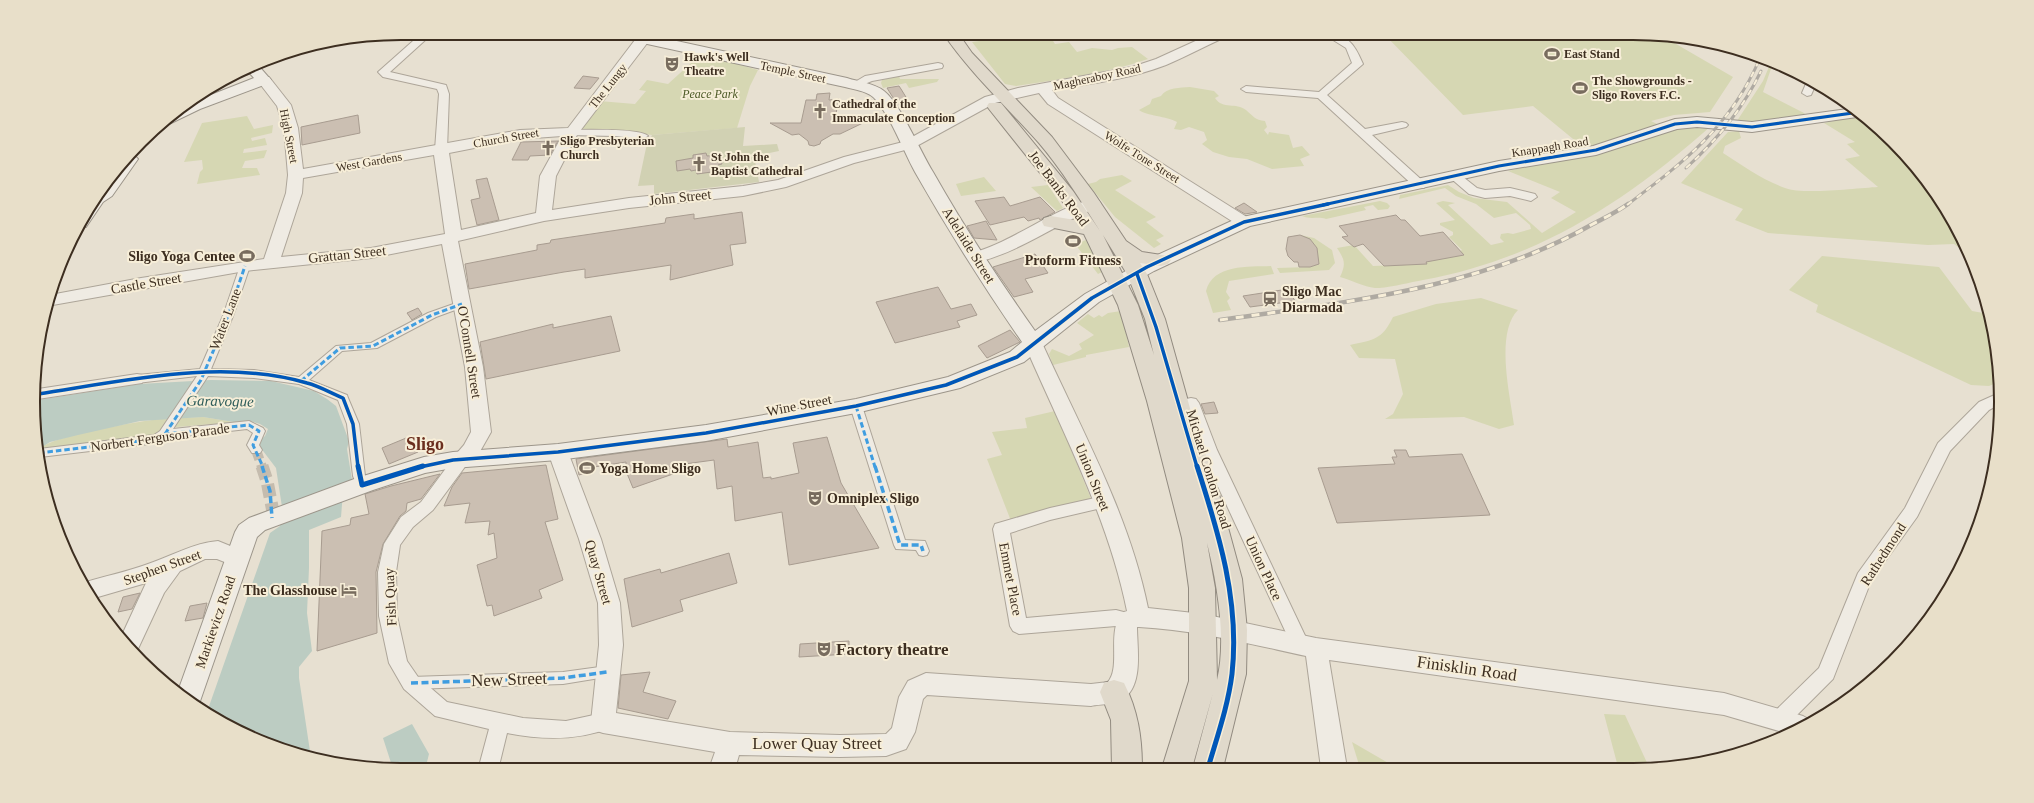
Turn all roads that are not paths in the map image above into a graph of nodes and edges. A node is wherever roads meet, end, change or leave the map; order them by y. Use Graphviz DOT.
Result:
graph roads {
  1 [pos="420,40"];
  2 [pos="642,40"];
  3 [pos="648,40"];
  4 [pos="942,40"];
  5 [pos="955,40"];
  6 [pos="1208,40"];
  7 [pos="1339,40"];
  8 [pos="938,66"];
  9 [pos="253,72"];
  10 [pos="264,80"];
  11 [pos="855,85"];
  12 [pos="1810,86"];
  13 [pos="1039,89"];
  14 [pos="1246,89"];
  15 [pos="1807,93"];
  16 [pos="1321,95"];
  17 [pos="997,98"];
  18 [pos="192,108"];
  19 [pos="1851,113"];
  20 [pos="1402,125"];
  21 [pos="571,132"];
  22 [pos="1364,134"];
  23 [pos="642,136"];
  24 [pos="908,145"];
  25 [pos="441,150"];
  26 [pos="296,174"];
  27 [pos="1454,176"];
  28 [pos="1420,184"];
  29 [pos="1531,197"];
  30 [pos="1085,206"];
  31 [pos="544,216"];
  32 [pos="1052,222"];
  33 [pos="1244,222"];
  34 [pos="1089,228"];
  35 [pos="451,238"];
  36 [pos="1121,246"];
  37 [pos="978,257"];
  38 [pos="1161,260"];
  39 [pos="271,262"];
  40 [pos="245,266"];
  41 [pos="1137,274"];
  42 [pos="1118,283"];
  43 [pos="54,301"];
  44 [pos="462,304"];
  45 [pos="1033,343"];
  46 [pos="202,376"];
  47 [pos="138,379"];
  48 [pos="302,381"];
  49 [pos="40,394"];
  50 [pos="1994,401"];
  51 [pos="1191,403"];
  52 [pos="856,406"];
  53 [pos="166,431"];
  54 [pos="256,450"];
  55 [pos="558,452"];
  56 [pos="44,453"];
  57 [pos="460,460"];
  58 [pos="359,486"];
  59 [pos="1104,502"];
  60 [pos="240,550"];
  61 [pos="923,551"];
  62 [pos="172,565"];
  63 [pos="93,590"];
  64 [pos="1134,618"];
  65 [pos="1203,624"];
  66 [pos="1234,630"];
  67 [pos="131,641"];
  68 [pos="1308,646"];
  69 [pos="607,672"];
  70 [pos="411,684"];
  71 [pos="1114,692"];
  72 [pos="190,694"];
  73 [pos="1780,719"];
  74 [pos="603,722"];
  75 [pos="500,724"];
  76 [pos="1795,724"];
  77 [pos="730,743"];
  78 [pos="490,763"];
  79 [pos="724,763"];
  80 [pos="1127,763"];
  81 [pos="1179,763"];
  82 [pos="1209,763"];
  83 [pos="1333,763"];
  1 -- 25 [label="street"];
  2 -- 21 [label="street, The Lungy"];
  3 -- 11 [label="main road, Temple Street"];
  4 -- 17 [label="highway"];
  5 -- 17 [label="highway"];
  6 -- 13 [label="street, Magheraboy Road"];
  7 -- 16 [label="street"];
  8 -- 11 [label="street"];
  9 -- 10 [label="main road"];
  10 -- 18 [label="main road"];
  10 -- 26 [label="street, High Street"];
  11 -- 24 [label="main road, Temple Street"];
  12 -- 15 [label="street"];
  13 -- 17 [label="street, Magheraboy Road"];
  13 -- 33 [label="street, Wolfe Tone Street"];
  14 -- 16 [label="street"];
  16 -- 22 [label="street"];
  17 -- 24 [label="street, John Street"];
  17 -- 30 [label="highway, Joe Banks Road"];
  19 -- 27 [label="main road, Knappagh Road"];
  20 -- 22 [label="street"];
  21 -- 23 [label="street, Church Street"];
  21 -- 25 [label="street, Church Street"];
  21 -- 31 [label="street, The Lungy"];
  22 -- 28 [label="street"];
  24 -- 31 [label="street, John Street"];
  24 -- 37 [label="main road, Adelaide Street"];
  25 -- 26 [label="street, West Gardens"];
  25 -- 35 [label="street, O'Connell Street"];
  26 -- 39 [label="street, High Street"];
  27 -- 28 [label="main road, Knappagh Road"];
  27 -- 29 [label="street"];
  28 -- 33 [label="main road, Knappagh Road"];
  30 -- 32 [label="street"];
  30 -- 34 [label="highway, Joe Banks Road"];
  30 -- 36 [label="highway, Joe Banks Road"];
  31 -- 35 [label="street, John Street"];
  32 -- 34 [label="highway"];
  32 -- 37 [label="street"];
  33 -- 38 [label="main road, Knappagh Road"];
  34 -- 42 [label="highway, Joe Banks Road"];
  35 -- 39 [label="street, Grattan Street"];
  35 -- 44 [label="street, O'Connell Street"];
  36 -- 38 [label="highway"];
  36 -- 41 [label="highway, Joe Banks Road"];
  37 -- 45 [label="main road, Adelaide Street"];
  38 -- 41 [label="main road, Knappagh Road"];
  39 -- 40 [label="street, Grattan Street"];
  40 -- 43 [label="street, Castle Street"];
  40 -- 46 [label="street, Water Lane"];
  41 -- 42 [label="main road, Wine Street"];
  41 -- 66 [label="highway, Michael Conlon Road"];
  42 -- 45 [label="main road, Wine Street"];
  42 -- 65 [label="highway"];
  44 -- 48 [label="street"];
  44 -- 57 [label="street, O'Connell Street"];
  45 -- 52 [label="main road, Wine Street"];
  45 -- 59 [label="street, Union Street"];
  46 -- 47 [label="street"];
  46 -- 48 [label="street"];
  46 -- 53 [label="street, Water Lane"];
  47 -- 49 [label="street"];
  48 -- 58 [label="street"];
  50 -- 73 [label="street, Rathedmond"];
  51 -- 68 [label="street, Union Place"];
  52 -- 55 [label="main road, Wine Street"];
  52 -- 61 [label="street"];
  53 -- 54 [label="street, Norbert Ferguson Parade"];
  53 -- 56 [label="street, Norbert Ferguson Parade"];
  55 -- 57 [label="main road, Wine Street"];
  55 -- 69 [label="street, Quay Street"];
  57 -- 58 [label="main road, Wine Street"];
  57 -- 70 [label="street, Fish Quay"];
  58 -- 60 [label="main road, Markievicz Road"];
  59 -- 64 [label="street, Union Street"];
  59 -- 64 [label="street, Emmet Place"];
  60 -- 62 [label="street, Stephen Street"];
  60 -- 72 [label="main road, Markievicz Road"];
  62 -- 63 [label="street, Stephen Street"];
  62 -- 67 [label="street"];
  64 -- 65 [label="street, Finisklin Road"];
  64 -- 71 [label="street, Union Street"];
  65 -- 66 [label="street, Finisklin Road"];
  65 -- 81 [label="highway"];
  66 -- 68 [label="street, Finisklin Road"];
  66 -- 82 [label="highway, Michael Conlon Road"];
  68 -- 73 [label="street, Finisklin Road"];
  68 -- 83 [label="street"];
  69 -- 70 [label="street, New Street"];
  69 -- 74 [label="street, Quay Street"];
  70 -- 75 [label="street, Fish Quay"];
  71 -- 77 [label="street, Lower Quay Street"];
  71 -- 80 [label="highway"];
  73 -- 76 [label="street, Finisklin Road"];
  74 -- 75 [label="street, Fish Quay"];
  74 -- 77 [label="street, Lower Quay Street"];
  75 -- 78 [label="street"];
  77 -- 79 [label="street"];
}
